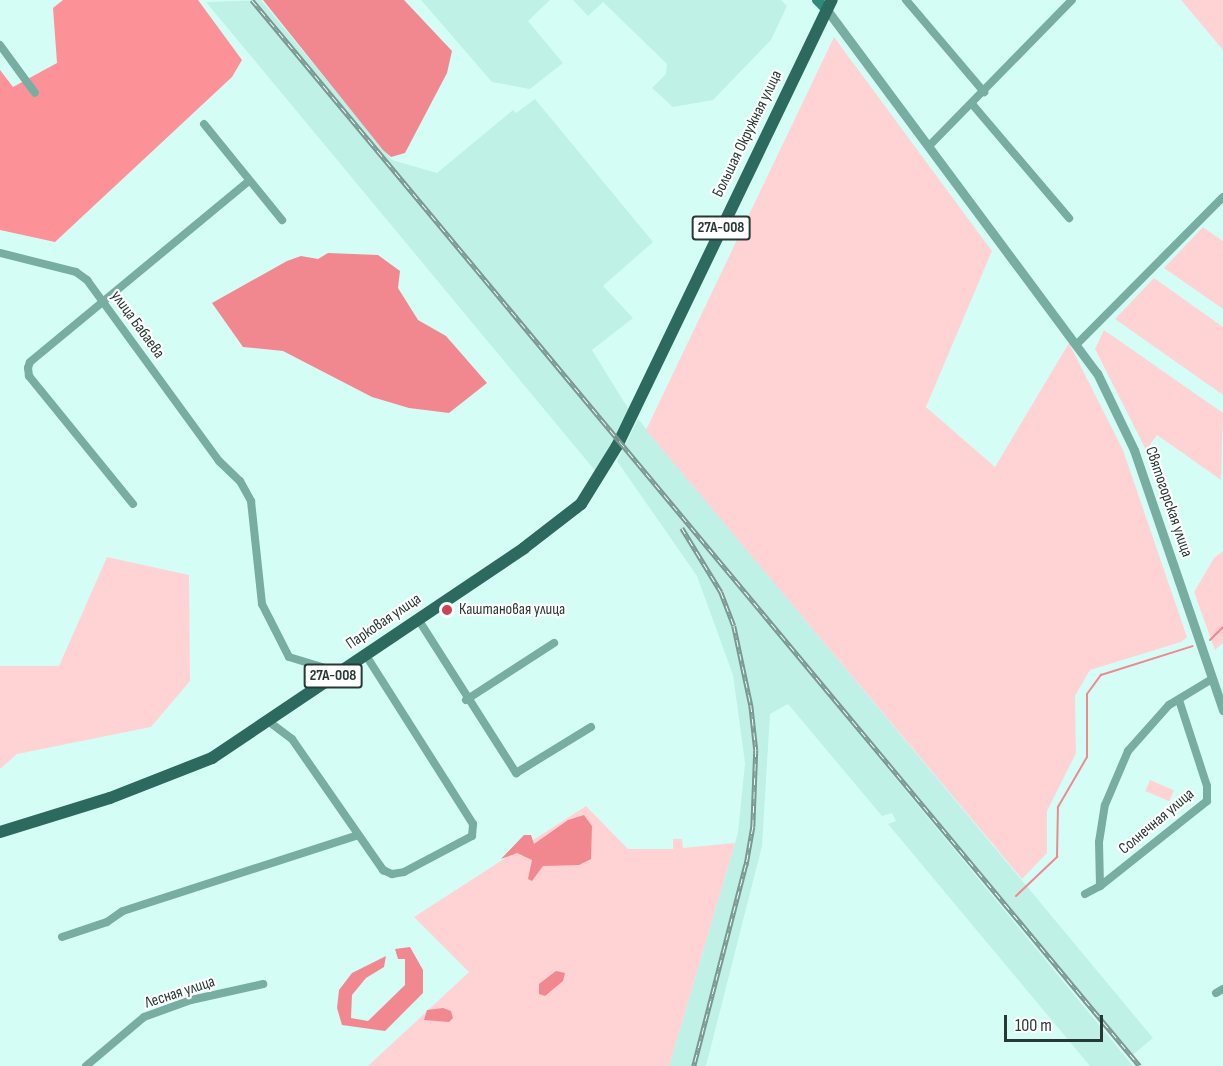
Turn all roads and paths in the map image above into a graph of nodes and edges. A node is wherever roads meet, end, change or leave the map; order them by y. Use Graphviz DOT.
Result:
graph roads {
  1 [pos="817,0"];
  2 [pos="906,0"];
  3 [pos="1072,0"];
  4 [pos="829,5"];
  5 [pos="0,45"];
  6 [pos="984,92"];
  7 [pos="35,93"];
  8 [pos="972,104"];
  9 [pos="204,124"];
  10 [pos="929,146"];
  11 [pos="249,181"];
  12 [pos="1223,197"];
  13 [pos="1069,218"];
  14 [pos="282,219"];
  15 [pos="0,253"];
  16 [pos="103,302"];
  17 [pos="1077,344"];
  18 [pos="617,446"];
  19 [pos="133,504"];
  20 [pos="418,619"];
  21 [pos="554,643"];
  22 [pos="365,654"];
  23 [pos="338,672"];
  24 [pos="1212,679"];
  25 [pos="466,700"];
  26 [pos="1179,700"];
  27 [pos="1223,710"];
  28 [pos="268,721"];
  29 [pos="591,727"];
  30 [pos="0,832"];
  31 [pos="358,835"];
  32 [pos="1100,886"];
  33 [pos="1085,894"];
  34 [pos="62,937"];
  35 [pos="263,984"];
  36 [pos="86,1066"];
  1 -- 4 [label="main road"];
  2 -- 6 [label="street"];
  3 -- 6 [label="street"];
  4 -- 10 [label="street, Святогорская улица"];
  4 -- 18 [label="main road, Большая Окружная улица / 27А-008"];
  5 -- 7 [label="street"];
  6 -- 8 [label="street"];
  8 -- 10 [label="street"];
  8 -- 13 [label="street"];
  9 -- 11 [label="street"];
  10 -- 17 [label="street, Святогорская улица"];
  11 -- 14 [label="street"];
  11 -- 16 [label="street"];
  12 -- 17 [label="street"];
  15 -- 16 [label="street, улица Бабаева"];
  16 -- 19 [label="street"];
  16 -- 23 [label="street, улица Бабаева"];
  17 -- 24 [label="street, Святогорская улица"];
  18 -- 20 [label="main road, Парковая улица / 27А-008"];
  20 -- 22 [label="main road, Парковая улица / 27А-008"];
  20 -- 25 [label="street"];
  21 -- 25 [label="street"];
  22 -- 23 [label="main road, Парковая улица / 27А-008"];
  22 -- 31 [label="street"];
  23 -- 28 [label="main road, Парковая улица / 27А-008"];
  24 -- 26 [label="street, Солнечная улица"];
  24 -- 27 [label="street, Святогорская улица"];
  25 -- 29 [label="street"];
  26 -- 32 [label="street, Солнечная улица"];
  26 -- 32 [label="street, Солнечная улица"];
  28 -- 30 [label="main road, Парковая улица / 27А-008"];
  28 -- 31 [label="street"];
  31 -- 34 [label="street"];
  32 -- 33 [label="street, Солнечная улица"];
  35 -- 36 [label="street, Лесная улица"];
}
